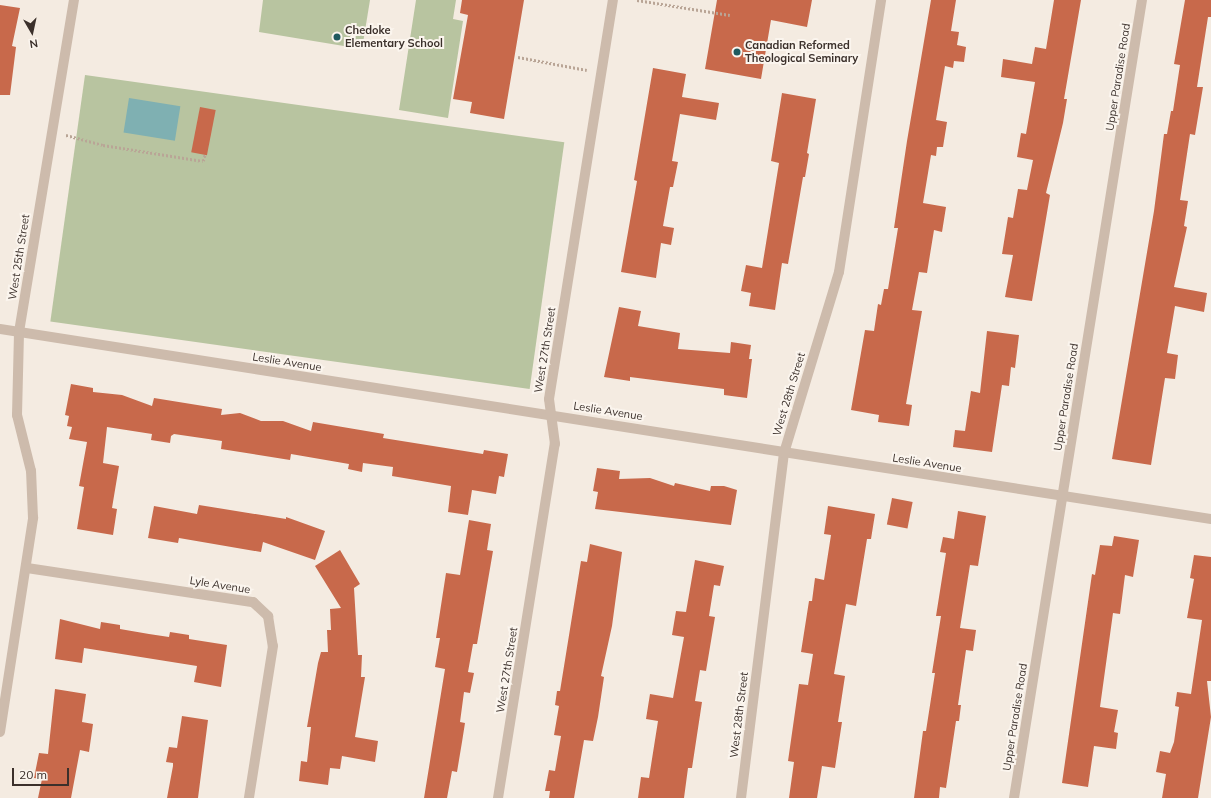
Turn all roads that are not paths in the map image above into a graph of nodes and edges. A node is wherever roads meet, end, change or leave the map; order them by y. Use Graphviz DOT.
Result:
graph roads {
  1 [pos="74,0"];
  2 [pos="613,0"];
  3 [pos="881,0"];
  4 [pos="1142,0"];
  5 [pos="0,329"];
  6 [pos="19,332"];
  7 [pos="551,414"];
  8 [pos="784,453"];
  9 [pos="1062,497"];
  10 [pos="1211,519"];
  11 [pos="27,568"];
  12 [pos="0,732"];
  13 [pos="249,798"];
  14 [pos="498,798"];
  15 [pos="741,798"];
  16 [pos="1014,798"];
  1 -- 6 [label="street, West 25th Street"];
  2 -- 7 [label="street, West 27th Street"];
  3 -- 8 [label="street, West 28th Street"];
  4 -- 9 [label="street, Upper Paradise Road"];
  5 -- 6 [label="street, Leslie Avenue"];
  6 -- 7 [label="street, Leslie Avenue"];
  6 -- 11 [label="street, West 25th Street"];
  7 -- 8 [label="street, Leslie Avenue"];
  7 -- 14 [label="street, West 27th Street"];
  8 -- 9 [label="street, Leslie Avenue"];
  8 -- 15 [label="street, West 28th Street"];
  9 -- 10 [label="street, Leslie Avenue"];
  9 -- 16 [label="street, Upper Paradise Road"];
  11 -- 12 [label="street, West 25th Street"];
  11 -- 13 [label="street, Lyle Avenue"];
}
